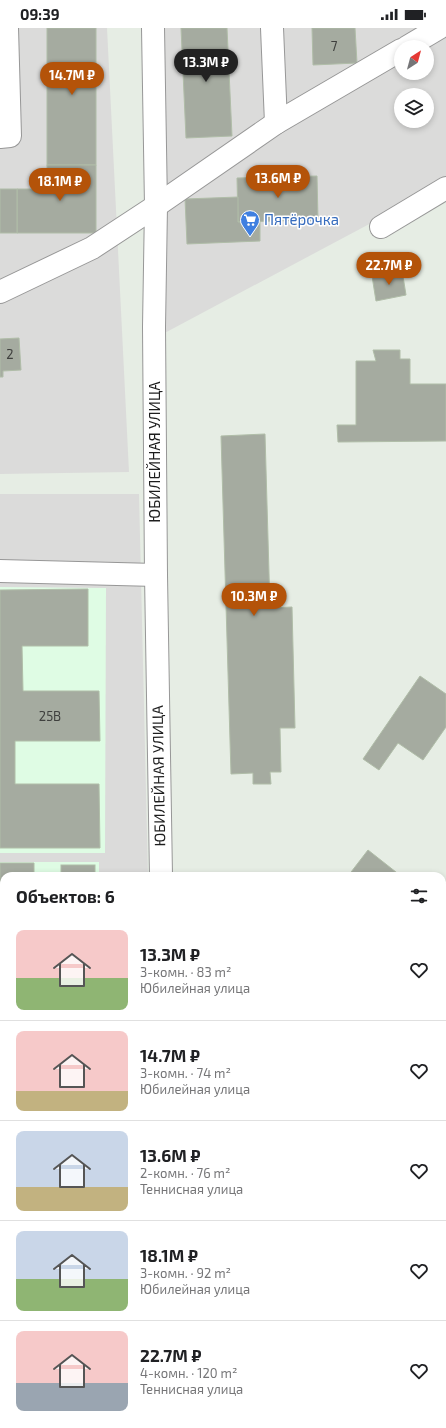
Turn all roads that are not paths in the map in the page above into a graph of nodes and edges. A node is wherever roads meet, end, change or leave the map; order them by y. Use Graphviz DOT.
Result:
graph roads {
  1 [pos="6,28"];
  2 [pos="153,28"];
  3 [pos="272,28"];
  4 [pos="439,28"];
  5 [pos="419,40"];
  6 [pos="394,54"];
  7 [pos="276,123"];
  8 [pos="0,137"];
  9 [pos="446,188"];
  10 [pos="156,206"];
  11 [pos="381,227"];
  12 [pos="0,292"];
  13 [pos="0,571"];
  14 [pos="156,575"];
  15 [pos="161,872"];
  1 -- 8 [label="street"];
  2 -- 10 [label="street, ЮБИЛЕЙНАЯ УЛИЦА"];
  3 -- 7 [label="street"];
  4 -- 5 [label="street"];
  6 -- 7 [label="street"];
  7 -- 10 [label="street"];
  9 -- 11 [label="street"];
  10 -- 12 [label="street"];
  10 -- 14 [label="street, ЮБИЛЕЙНАЯ УЛИЦА"];
  13 -- 14 [label="street"];
  14 -- 15 [label="street, ЮБИЛЕЙНАЯ УЛИЦА"];
}
